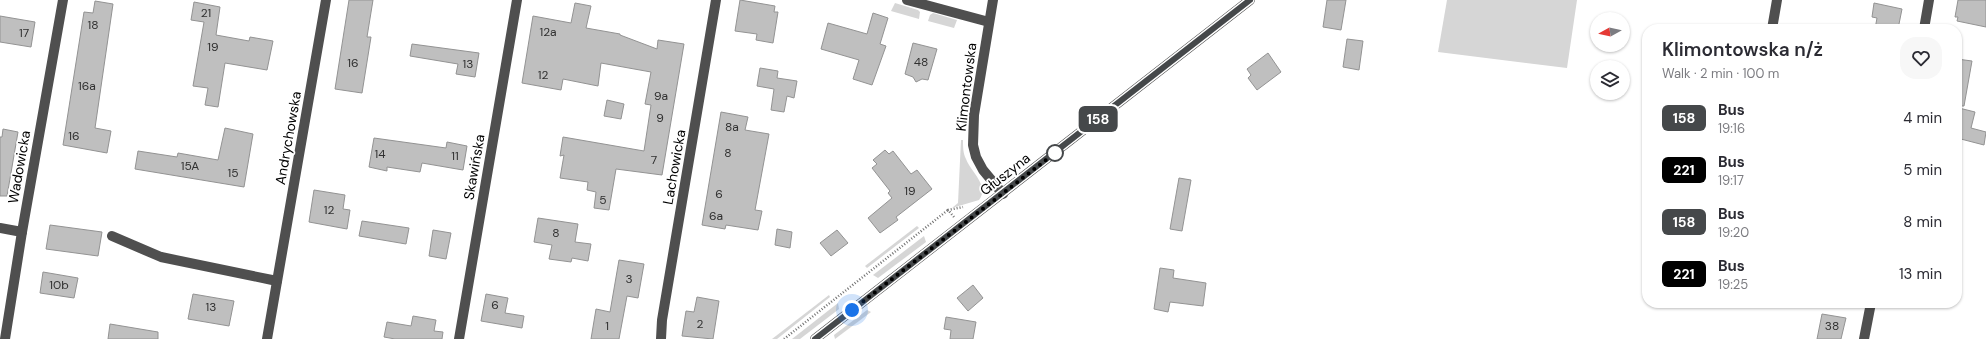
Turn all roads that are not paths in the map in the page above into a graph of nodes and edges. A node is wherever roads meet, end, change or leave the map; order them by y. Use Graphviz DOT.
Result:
graph roads {
  1 [pos="63,0"];
  2 [pos="326,0"];
  3 [pos="517,0"];
  4 [pos="716,0"];
  5 [pos="907,0"];
  6 [pos="993,0"];
  7 [pos="1250,0"];
  8 [pos="1777,0"];
  9 [pos="1930,0"];
  10 [pos="989,22"];
  11 [pos="1773,24"];
  12 [pos="1925,24"];
  13 [pos="1003,194"];
  14 [pos="0,228"];
  15 [pos="22,232"];
  16 [pos="112,236"];
  17 [pos="277,281"];
  18 [pos="1870,308"];
  19 [pos="5,339"];
  20 [pos="267,339"];
  21 [pos="459,339"];
  22 [pos="661,339"];
  23 [pos="815,339"];
  24 [pos="1864,339"];
  1 -- 15 [label="street, Wadowicka"];
  2 -- 17 [label="street, Andrychowska"];
  3 -- 21 [label="street, Skawińska"];
  4 -- 22 [label="street, Lachowicka"];
  5 -- 10 [label="street"];
  6 -- 10 [label="street, Klimontowska"];
  7 -- 13 [label="street, Głuszyna"];
  8 -- 11 [label="street"];
  9 -- 12 [label="street"];
  10 -- 13 [label="street, Klimontowska"];
  13 -- 23 [label="street, Głuszyna"];
  14 -- 15 [label="street"];
  15 -- 19 [label="street, Wadowicka"];
  16 -- 17 [label="street"];
  17 -- 20 [label="street, Andrychowska"];
  18 -- 24 [label="street"];
}
